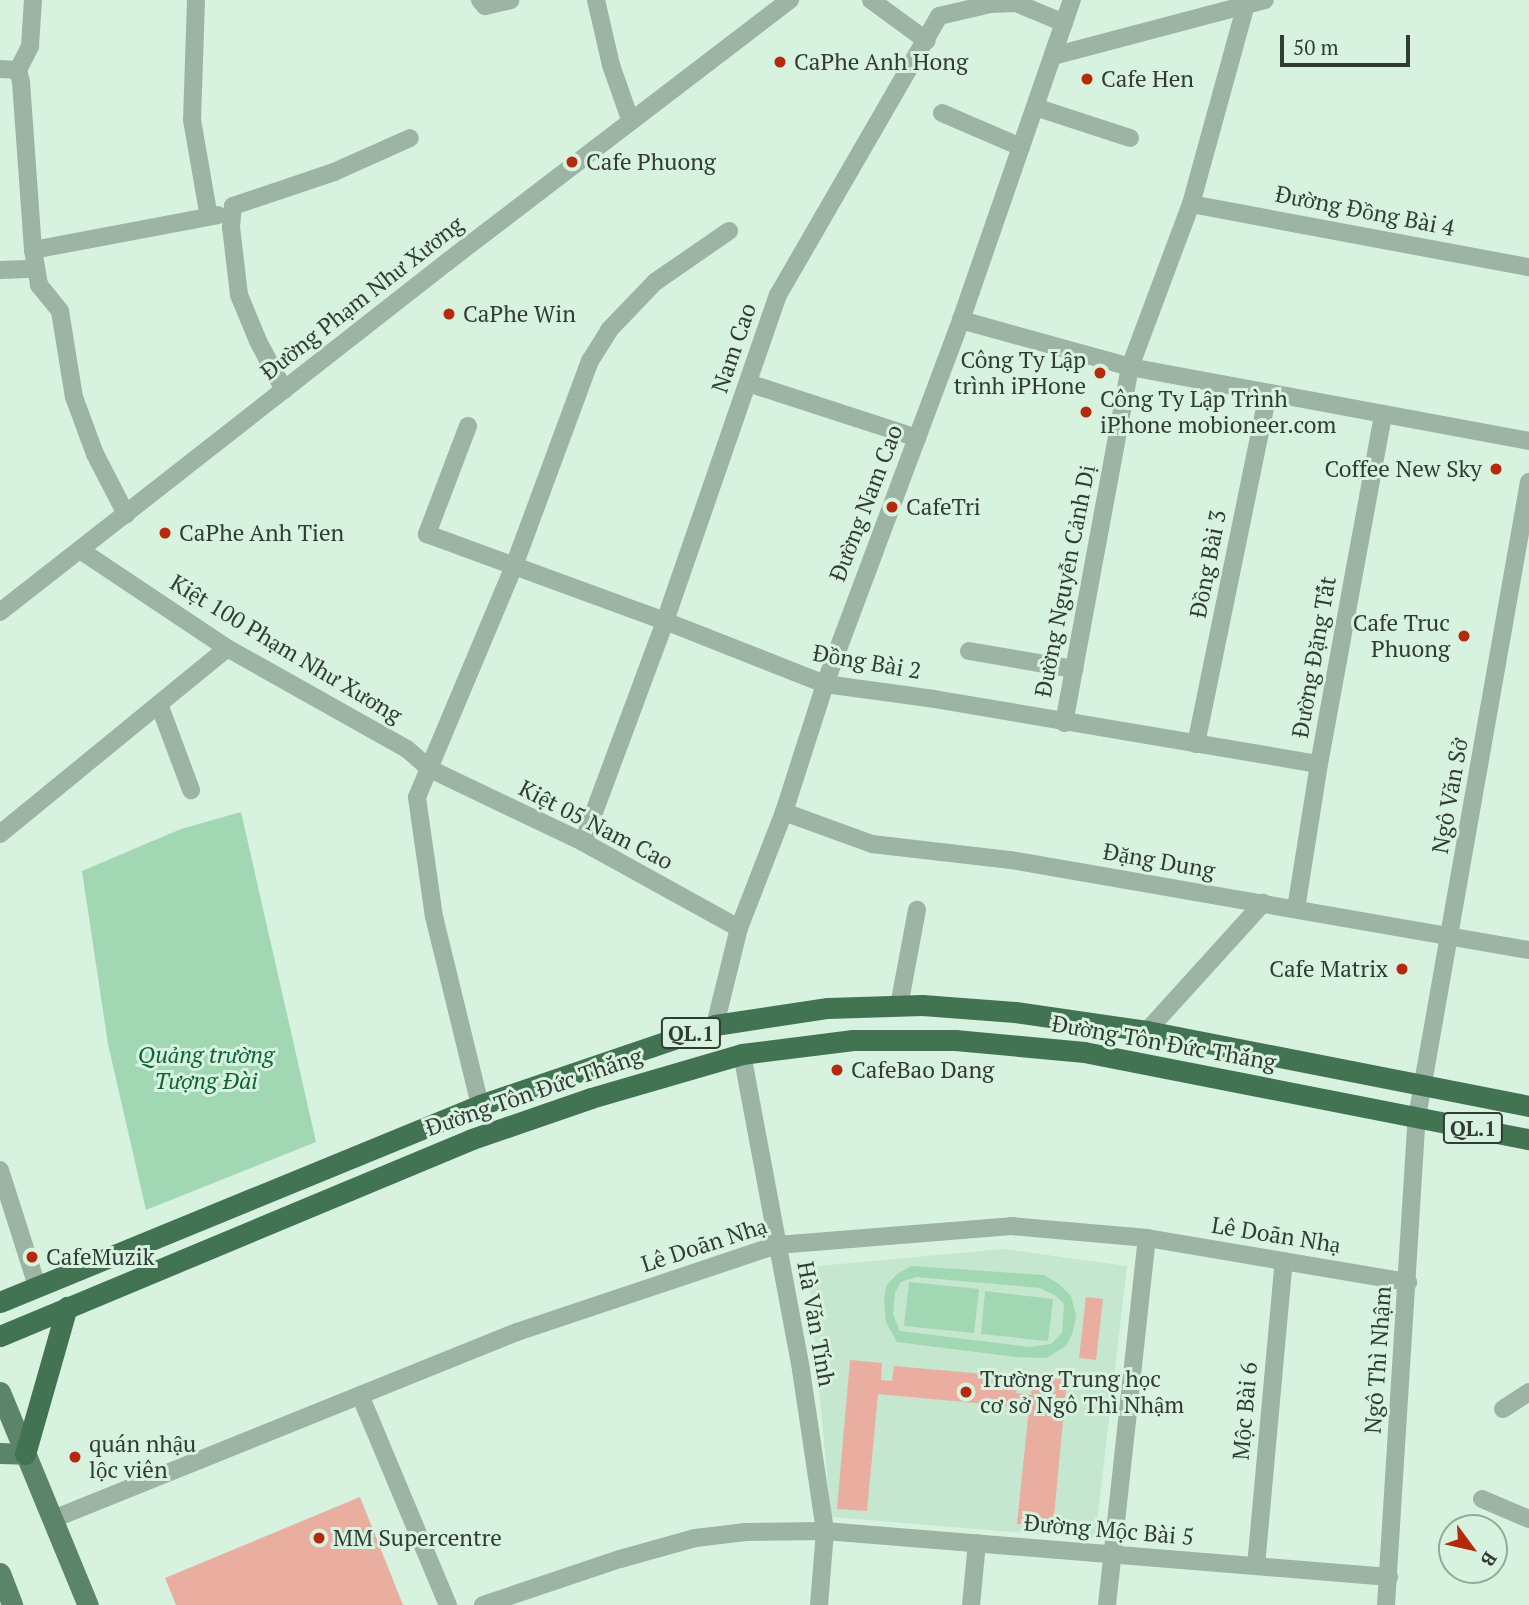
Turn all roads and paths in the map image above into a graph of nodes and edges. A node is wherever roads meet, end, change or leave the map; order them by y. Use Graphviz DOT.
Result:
graph roads {
  1 [pos="33,0"];
  2 [pos="196,0"];
  3 [pos="480,0"];
  4 [pos="510,0"];
  5 [pos="596,0"];
  6 [pos="790,0"];
  7 [pos="871,0"];
  8 [pos="1072,0"];
  9 [pos="1265,0"];
  10 [pos="1246,5"];
  11 [pos="1064,23"];
  12 [pos="927,41"];
  13 [pos="1053,56"];
  14 [pos="9,69"];
  15 [pos="1035,107"];
  16 [pos="942,113"];
  17 [pos="631,122"];
  18 [pos="410,138"];
  19 [pos="1130,138"];
  20 [pos="1021,147"];
  21 [pos="1191,204"];
  22 [pos="230,213"];
  23 [pos="209,217"];
  24 [pos="729,231"];
  25 [pos="33,250"];
  26 [pos="1529,267"];
  27 [pos="34,269"];
  28 [pos="0,270"];
  29 [pos="961,320"];
  30 [pos="1130,367"];
  31 [pos="748,383"];
  32 [pos="284,390"];
  33 [pos="1268,393"];
  34 [pos="1383,414"];
  35 [pos="468,426"];
  36 [pos="917,438"];
  37 [pos="1529,442"];
  38 [pos="1529,482"];
  39 [pos="126,514"];
  40 [pos="80,550"];
  41 [pos="514,566"];
  42 [pos="0,612"];
  43 [pos="665,621"];
  44 [pos="227,648"];
  45 [pos="969,651"];
  46 [pos="1074,669"];
  47 [pos="825,684"];
  48 [pos="159,704"];
  49 [pos="1064,723"];
  50 [pos="1196,744"];
  51 [pos="1319,764"];
  52 [pos="430,769"];
  53 [pos="191,790"];
  54 [pos="784,812"];
  55 [pos="0,834"];
  56 [pos="583,842"];
  57 [pos="1263,903"];
  58 [pos="1296,909"];
  59 [pos="917,910"];
  60 [pos="738,928"];
  61 [pos="1450,935"];
  62 [pos="1529,950"];
  63 [pos="899,1006"];
  64 [pos="715,1025"];
  65 [pos="1147,1031"];
  66 [pos="742,1054"];
  67 [pos="1423,1086"];
  68 [pos="480,1105"];
  69 [pos="1529,1107"];
  70 [pos="1417,1118"];
  71 [pos="1529,1139"];
  72 [pos="0,1170"];
  73 [pos="1147,1238"];
  74 [pos="777,1245"];
  75 [pos="1284,1261"];
  76 [pos="1408,1282"];
  77 [pos="37,1286"];
  78 [pos="0,1302"];
  79 [pos="67,1307"];
  80 [pos="0,1336"];
  81 [pos="0,1392"];
  82 [pos="1529,1392"];
  83 [pos="360,1395"];
  84 [pos="1503,1409"];
  85 [pos="0,1453"];
  86 [pos="25,1454"];
  87 [pos="1482,1499"];
  88 [pos="52,1519"];
  89 [pos="1529,1519"];
  90 [pos="825,1531"];
  91 [pos="977,1543"];
  92 [pos="1112,1555"];
  93 [pos="1256,1566"];
  94 [pos="1389,1577"];
  95 [pos="88,1605"];
  96 [pos="448,1605"];
  97 [pos="482,1605"];
  98 [pos="819,1605"];
  99 [pos="971,1605"];
  100 [pos="1107,1605"];
  101 [pos="1386,1605"];
  1 -- 14 [label="street"];
  2 -- 23 [label="street"];
  3 -- 4 [label="street"];
  5 -- 17 [label="street"];
  6 -- 17 [label="street, Đường Phạm Như Xương"];
  7 -- 12 [label="street"];
  8 -- 11 [label="street, Đường Nam Cao"];
  9 -- 10 [label="street"];
  10 -- 13 [label="street"];
  10 -- 21 [label="street, Đường Nguyễn Cảnh Dị"];
  11 -- 12 [label="street, Nam Cao"];
  11 -- 13 [label="street, Đường Nam Cao"];
  12 -- 31 [label="street, Nam Cao"];
  13 -- 15 [label="street, Đường Nam Cao"];
  14 -- 25 [label="street"];
  15 -- 19 [label="street"];
  15 -- 20 [label="street, Đường Nam Cao"];
  16 -- 20 [label="street"];
  17 -- 32 [label="street, Đường Phạm Như Xương"];
  18 -- 22 [label="street"];
  20 -- 29 [label="street, Đường Nam Cao"];
  21 -- 26 [label="street, Đường Đồng Bài 4"];
  21 -- 30 [label="street, Đường Nguyễn Cảnh Dị"];
  22 -- 23 [label="street"];
  22 -- 32 [label="street"];
  23 -- 25 [label="street"];
  24 -- 41 [label="street"];
  25 -- 27 [label="street"];
  27 -- 28 [label="street"];
  27 -- 39 [label="street"];
  29 -- 30 [label="street"];
  29 -- 36 [label="street, Đường Nam Cao"];
  30 -- 33 [label="street"];
  30 -- 46 [label="street, Đường Nguyễn Cảnh Dị"];
  31 -- 36 [label="street"];
  31 -- 43 [label="street, Nam Cao"];
  32 -- 39 [label="street, Đường Phạm Như Xương"];
  33 -- 34 [label="street"];
  33 -- 50 [label="street, Đồng Bài 3"];
  34 -- 37 [label="street"];
  34 -- 51 [label="street, Đường Đặng Tất"];
  35 -- 41 [label="street, Đồng Bài 2"];
  36 -- 47 [label="street, Đường Nam Cao"];
  38 -- 61 [label="street, Ngô Văn Sở"];
  39 -- 40 [label="street, Đường Phạm Như Xương"];
  40 -- 42 [label="street, Đường Phạm Như Xương"];
  40 -- 44 [label="street, Kiệt 100 Phạm Như Xương"];
  41 -- 43 [label="street, Đồng Bài 2"];
  41 -- 52 [label="street"];
  43 -- 47 [label="street, Đồng Bài 2"];
  43 -- 56 [label="street, Nam Cao"];
  44 -- 48 [label="street"];
  44 -- 52 [label="street, Kiệt 100 Phạm Như Xương"];
  45 -- 46 [label="street"];
  46 -- 49 [label="street, Đường Nguyễn Cảnh Dị"];
  47 -- 49 [label="street, Đồng Bài 2"];
  47 -- 54 [label="street, Đường Nam Cao"];
  48 -- 53 [label="street"];
  48 -- 55 [label="street"];
  49 -- 50 [label="street, Đồng Bài 2"];
  50 -- 51 [label="street, Đồng Bài 2"];
  51 -- 58 [label="street, Đường Đặng Tất"];
  52 -- 56 [label="street, Kiệt 05 Nam Cao"];
  52 -- 68 [label="street"];
  54 -- 57 [label="street, Đặng Dung"];
  54 -- 60 [label="street, Đường Nam Cao"];
  56 -- 60 [label="street, Kiệt 05 Nam Cao"];
  57 -- 58 [label="street, Đặng Dung"];
  57 -- 65 [label="street"];
  58 -- 61 [label="street, Đặng Dung"];
  59 -- 63 [label="street"];
  60 -- 64 [label="street, Đường Nam Cao"];
  61 -- 62 [label="street, Đặng Dung"];
  61 -- 67 [label="street, Ngô Văn Sở"];
  63 -- 64 [label="highway, Đường Tôn Đức Thắng / QL.1"];
  63 -- 65 [label="highway, Đường Tôn Đức Thắng / QL.1"];
  64 -- 68 [label="highway, Đường Tôn Đức Thắng / QL.1"];
  65 -- 67 [label="highway, Đường Tôn Đức Thắng / QL.1"];
  66 -- 70 [label="highway, Đường Tôn Đức Thắng / QL.1"];
  66 -- 74 [label="street, Hà Văn Tính"];
  66 -- 79 [label="highway, Đường Tôn Đức Thắng / QL.1"];
  67 -- 69 [label="highway, Đường Tôn Đức Thắng / QL.1"];
  67 -- 70 [label="street, Ngô Văn Sở"];
  68 -- 77 [label="highway, Đường Tôn Đức Thắng / QL.1"];
  70 -- 71 [label="highway, Đường Tôn Đức Thắng / QL.1"];
  70 -- 76 [label="street, Ngô Thì Nhậm"];
  72 -- 77 [label="street"];
  73 -- 74 [label="street, Lê Doãn Nhạ"];
  73 -- 75 [label="street, Lê Doãn Nhạ"];
  73 -- 92 [label="street"];
  74 -- 83 [label="street, Lê Doãn Nhạ"];
  74 -- 90 [label="street, Hà Văn Tính"];
  75 -- 76 [label="street, Lê Doãn Nhạ"];
  75 -- 93 [label="street, Mộc Bài 6"];
  76 -- 94 [label="street, Ngô Thì Nhậm"];
  77 -- 78 [label="highway, Đường Tôn Đức Thắng / QL.1"];
  79 -- 80 [label="highway, Đường Tôn Đức Thắng / QL.1"];
  79 -- 86 [label="highway"];
  81 -- 86 [label="main road"];
  82 -- 84 [label="street"];
  83 -- 88 [label="street, Lê Doãn Nhạ"];
  83 -- 96 [label="street"];
  85 -- 86 [label="main road"];
  86 -- 88 [label="main road"];
  87 -- 89 [label="street"];
  88 -- 95 [label="main road"];
  90 -- 91 [label="street, Đường Mộc Bài 5"];
  90 -- 97 [label="street, Đường Mộc Bài 5"];
  90 -- 98 [label="street, Hà Văn Tính"];
  91 -- 92 [label="street, Đường Mộc Bài 5"];
  91 -- 99 [label="street"];
  92 -- 93 [label="street, Đường Mộc Bài 5"];
  92 -- 100 [label="street"];
  93 -- 94 [label="street, Đường Mộc Bài 5"];
  94 -- 101 [label="street, Ngô Thì Nhậm"];
}
